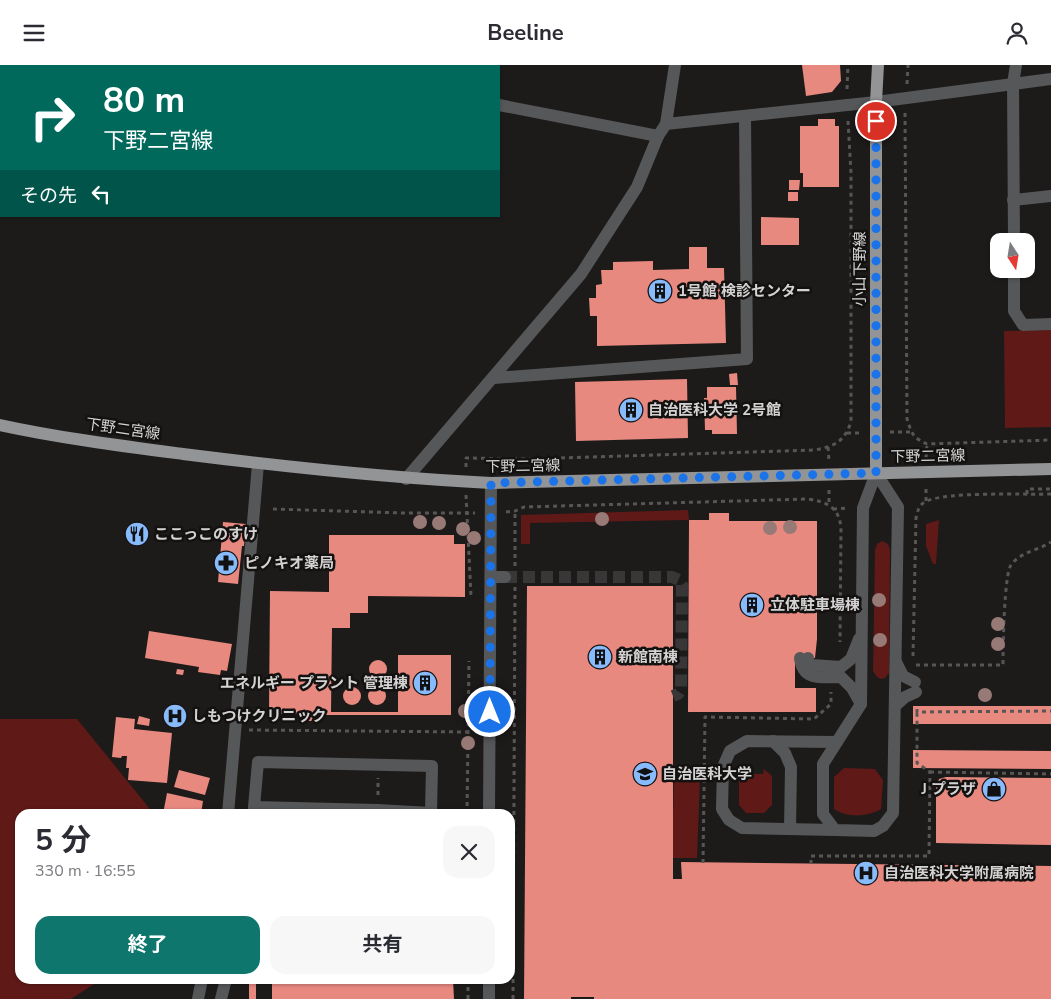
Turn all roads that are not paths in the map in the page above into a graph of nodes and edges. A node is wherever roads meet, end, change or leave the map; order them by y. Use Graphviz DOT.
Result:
graph roads {
  1 [pos="675,65"];
  2 [pos="878,65"];
  3 [pos="1016,65"];
  4 [pos="1051,79"];
  5 [pos="1013,84"];
  6 [pos="876,102"];
  7 [pos="500,105"];
  8 [pos="745,116"];
  9 [pos="666,124"];
  10 [pos="658,136"];
  11 [pos="1051,195"];
  12 [pos="1014,200"];
  13 [pos="1014,233"];
  14 [pos="1014,278"];
  15 [pos="1051,324"];
  16 [pos="494,378"];
  17 [pos="0,425"];
  18 [pos="258,464"];
  19 [pos="1051,469"];
  20 [pos="876,473"];
  21 [pos="406,479"];
  22 [pos="491,483"];
  23 [pos="512,576"];
  24 [pos="491,577"];
  25 [pos="862,630"];
  26 [pos="896,662"];
  27 [pos="861,704"];
  28 [pos="895,706"];
  29 [pos="773,741"];
  30 [pos="837,742"];
  31 [pos="228,809"];
  32 [pos="254,809"];
  33 [pos="431,809"];
  34 [pos="490,809"];
  35 [pos="790,829"];
  36 [pos="835,830"];
  37 [pos="201,984"];
  38 [pos="225,984"];
  39 [pos="489,984"];
  40 [pos="198,999"];
  41 [pos="221,999"];
  42 [pos="489,999"];
  1 -- 9 [label="street"];
  2 -- 6 [label="main road, 小山下野線"];
  3 -- 5 [label="street"];
  4 -- 5 [label="street"];
  5 -- 6 [label="street"];
  5 -- 12 [label="street"];
  6 -- 8 [label="street"];
  6 -- 20 [label="main road, 小山下野線"];
  7 -- 10 [label="street"];
  8 -- 9 [label="street"];
  8 -- 16 [label="street"];
  9 -- 10 [label="street"];
  10 -- 16 [label="street"];
  11 -- 12 [label="street"];
  12 -- 13 [label="street"];
  14 -- 15 [label="street"];
  16 -- 21 [label="street"];
  17 -- 18 [label="main road, 下野二宮線"];
  18 -- 21 [label="main road, 下野二宮線"];
  18 -- 31 [label="street"];
  19 -- 20 [label="main road, 下野二宮線"];
  20 -- 22 [label="main road, 下野二宮線"];
  20 -- 25 [label="street"];
  20 -- 26 [label="street"];
  21 -- 22 [label="main road, 下野二宮線"];
  22 -- 24 [label="street"];
  23 -- 24 [label="street"];
  24 -- 34 [label="street"];
  25 -- 27 [label="street"];
  25 -- 27 [label="street"];
  26 -- 28 [label="street"];
  26 -- 28 [label="street"];
  27 -- 30 [label="street"];
  28 -- 36 [label="street"];
  29 -- 30 [label="street"];
  29 -- 35 [label="street"];
  29 -- 35 [label="street"];
  30 -- 36 [label="street"];
  32 -- 33 [label="street"];
  35 -- 36 [label="street"];
  37 -- 40 [label="street"];
  38 -- 41 [label="street"];
  39 -- 42 [label="street"];
}
